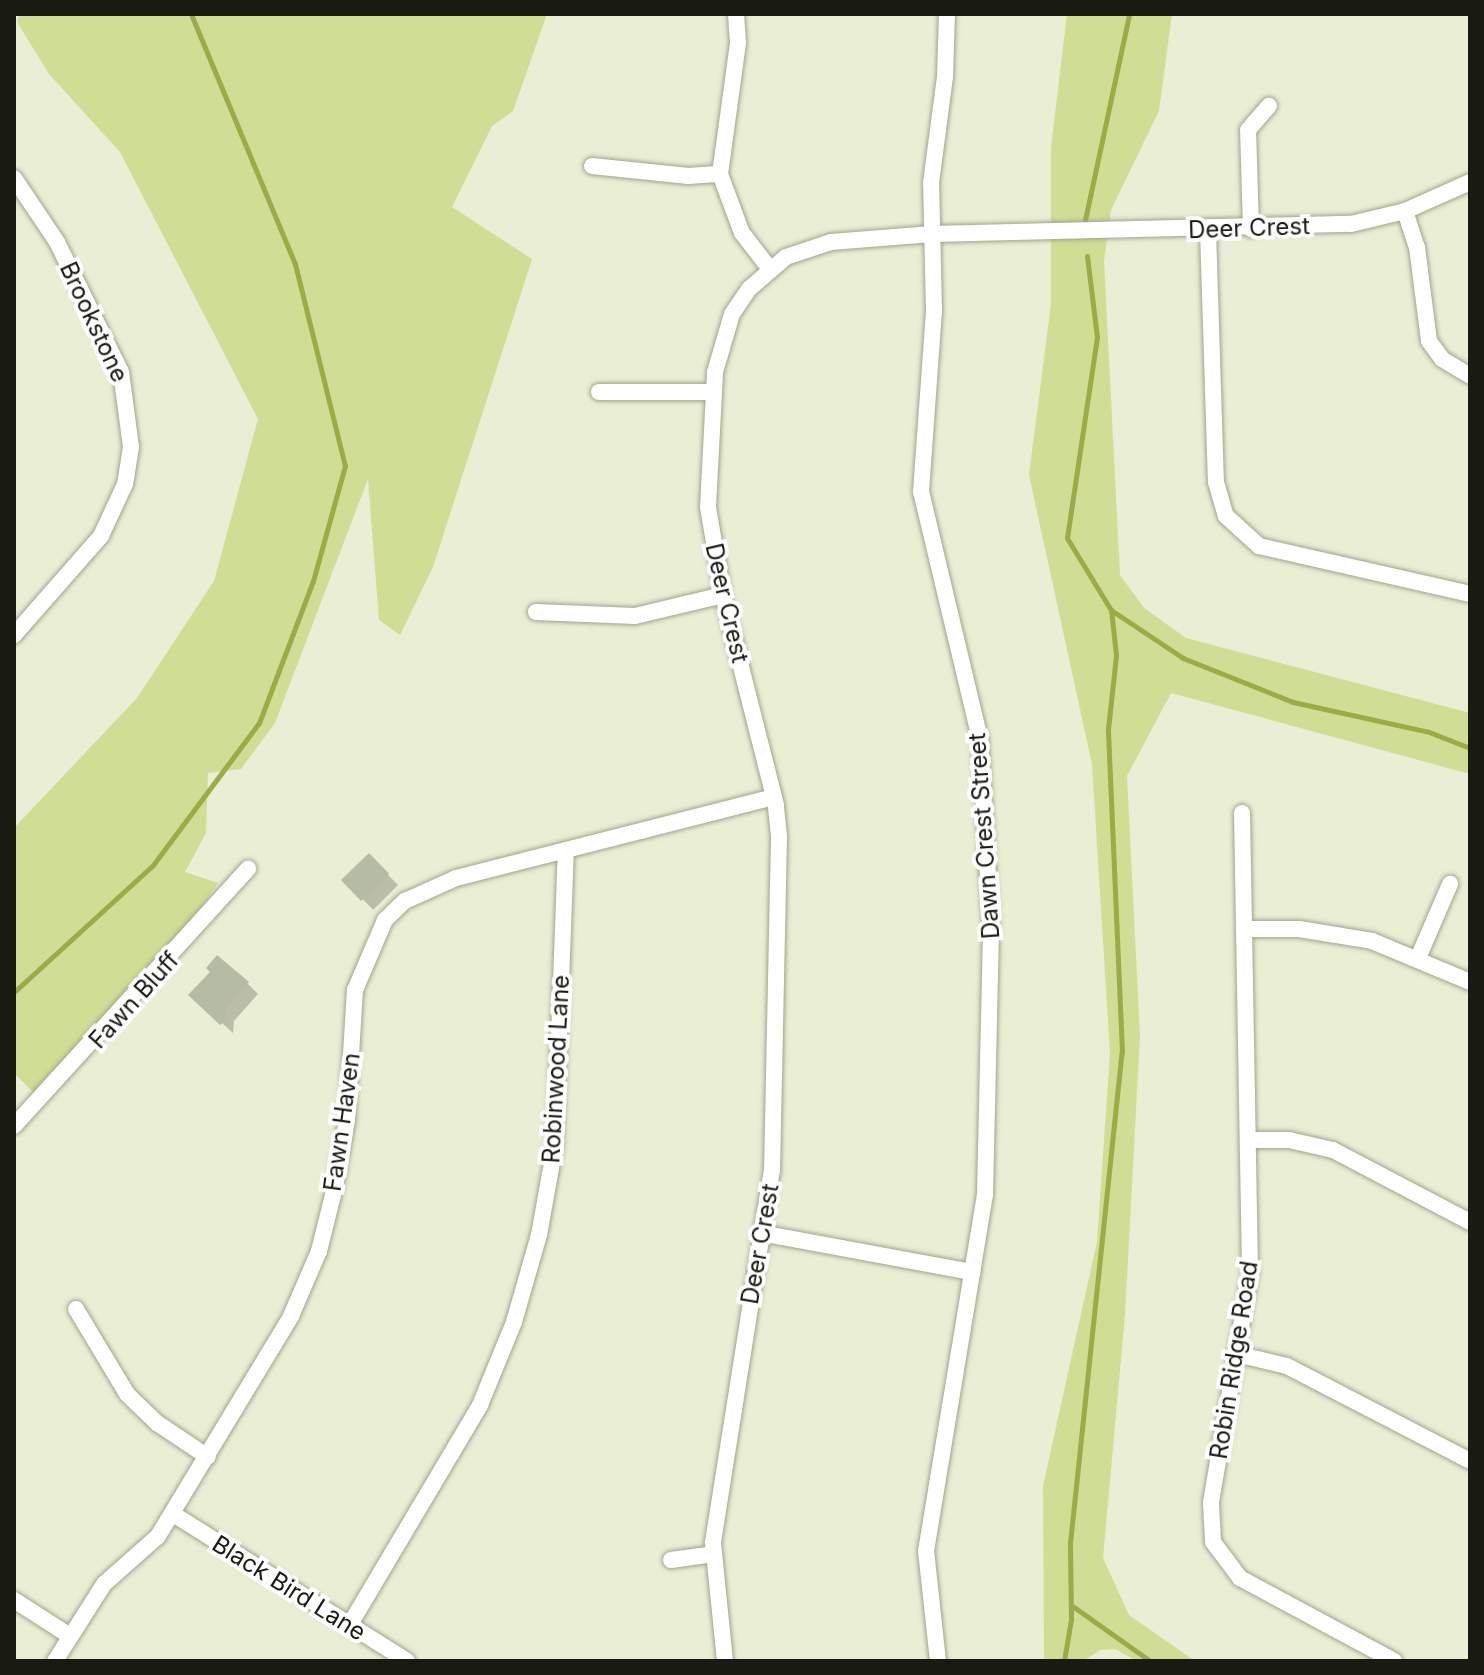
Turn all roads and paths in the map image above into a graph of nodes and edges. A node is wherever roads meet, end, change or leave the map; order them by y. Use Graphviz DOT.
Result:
graph roads {
  1 [pos="736,14"];
  2 [pos="947,14"];
  3 [pos="1269,106"];
  4 [pos="592,166"];
  5 [pos="720,174"];
  6 [pos="14,178"];
  7 [pos="1470,182"];
  8 [pos="1405,211"];
  9 [pos="1251,229"];
  10 [pos="1208,230"];
  11 [pos="932,234"];
  12 [pos="770,269"];
  13 [pos="1470,376"];
  14 [pos="599,392"];
  15 [pos="713,392"];
  16 [pos="1470,594"];
  17 [pos="723,595"];
  18 [pos="536,612"];
  19 [pos="15,636"];
  20 [pos="774,797"];
  21 [pos="1242,813"];
  22 [pos="566,850"];
  23 [pos="248,869"];
  24 [pos="1450,884"];
  25 [pos="1245,929"];
  26 [pos="1418,958"];
  27 [pos="1470,982"];
  28 [pos="14,1126"];
  29 [pos="1249,1140"];
  30 [pos="1470,1222"];
  31 [pos="761,1233"];
  32 [pos="972,1272"];
  33 [pos="76,1309"];
  34 [pos="1237,1354"];
  35 [pos="208,1457"];
  36 [pos="1470,1461"];
  37 [pos="173,1514"];
  38 [pos="714,1554"];
  39 [pos="671,1560"];
  40 [pos="14,1600"];
  41 [pos="349,1626"];
  42 [pos="70,1636"];
  43 [pos="55,1661"];
  44 [pos="407,1661"];
  45 [pos="725,1661"];
  46 [pos="938,1661"];
  47 [pos="1394,1661"];
  1 -- 5 [label="street"];
  2 -- 11 [label="street, Dawn Crest Street"];
  3 -- 9 [label="street"];
  4 -- 5 [label="street"];
  5 -- 12 [label="street"];
  6 -- 19 [label="street, Brookstone"];
  7 -- 8 [label="street, Deer Crest"];
  8 -- 9 [label="street, Deer Crest"];
  8 -- 13 [label="street"];
  9 -- 10 [label="street, Deer Crest"];
  10 -- 11 [label="street, Deer Crest"];
  10 -- 16 [label="street"];
  11 -- 12 [label="street, Deer Crest"];
  11 -- 32 [label="street, Dawn Crest Street"];
  12 -- 15 [label="street, Deer Crest"];
  14 -- 15 [label="street"];
  15 -- 17 [label="street, Deer Crest"];
  17 -- 18 [label="street"];
  17 -- 20 [label="street, Deer Crest"];
  20 -- 22 [label="street, Fawn Haven"];
  20 -- 31 [label="street, Deer Crest"];
  21 -- 25 [label="street, Robin Ridge Road"];
  22 -- 35 [label="street, Fawn Haven"];
  22 -- 41 [label="street, Robinwood Lane"];
  23 -- 28 [label="street, Fawn Bluff"];
  24 -- 26 [label="street"];
  25 -- 26 [label="street"];
  25 -- 29 [label="street, Robin Ridge Road"];
  26 -- 27 [label="street"];
  29 -- 30 [label="street"];
  29 -- 34 [label="street, Robin Ridge Road"];
  31 -- 32 [label="street"];
  31 -- 38 [label="street, Deer Crest"];
  32 -- 46 [label="street, Dawn Crest Street"];
  33 -- 35 [label="street"];
  34 -- 36 [label="street"];
  34 -- 47 [label="street, Robin Ridge Road"];
  35 -- 37 [label="street, Fawn Haven"];
  37 -- 41 [label="street, Black Bird Lane"];
  37 -- 42 [label="street, Fawn Haven"];
  38 -- 39 [label="street"];
  38 -- 45 [label="street, Deer Crest"];
  40 -- 42 [label="street"];
  41 -- 44 [label="street, Black Bird Lane"];
  42 -- 43 [label="street, Fawn Haven"];
}
